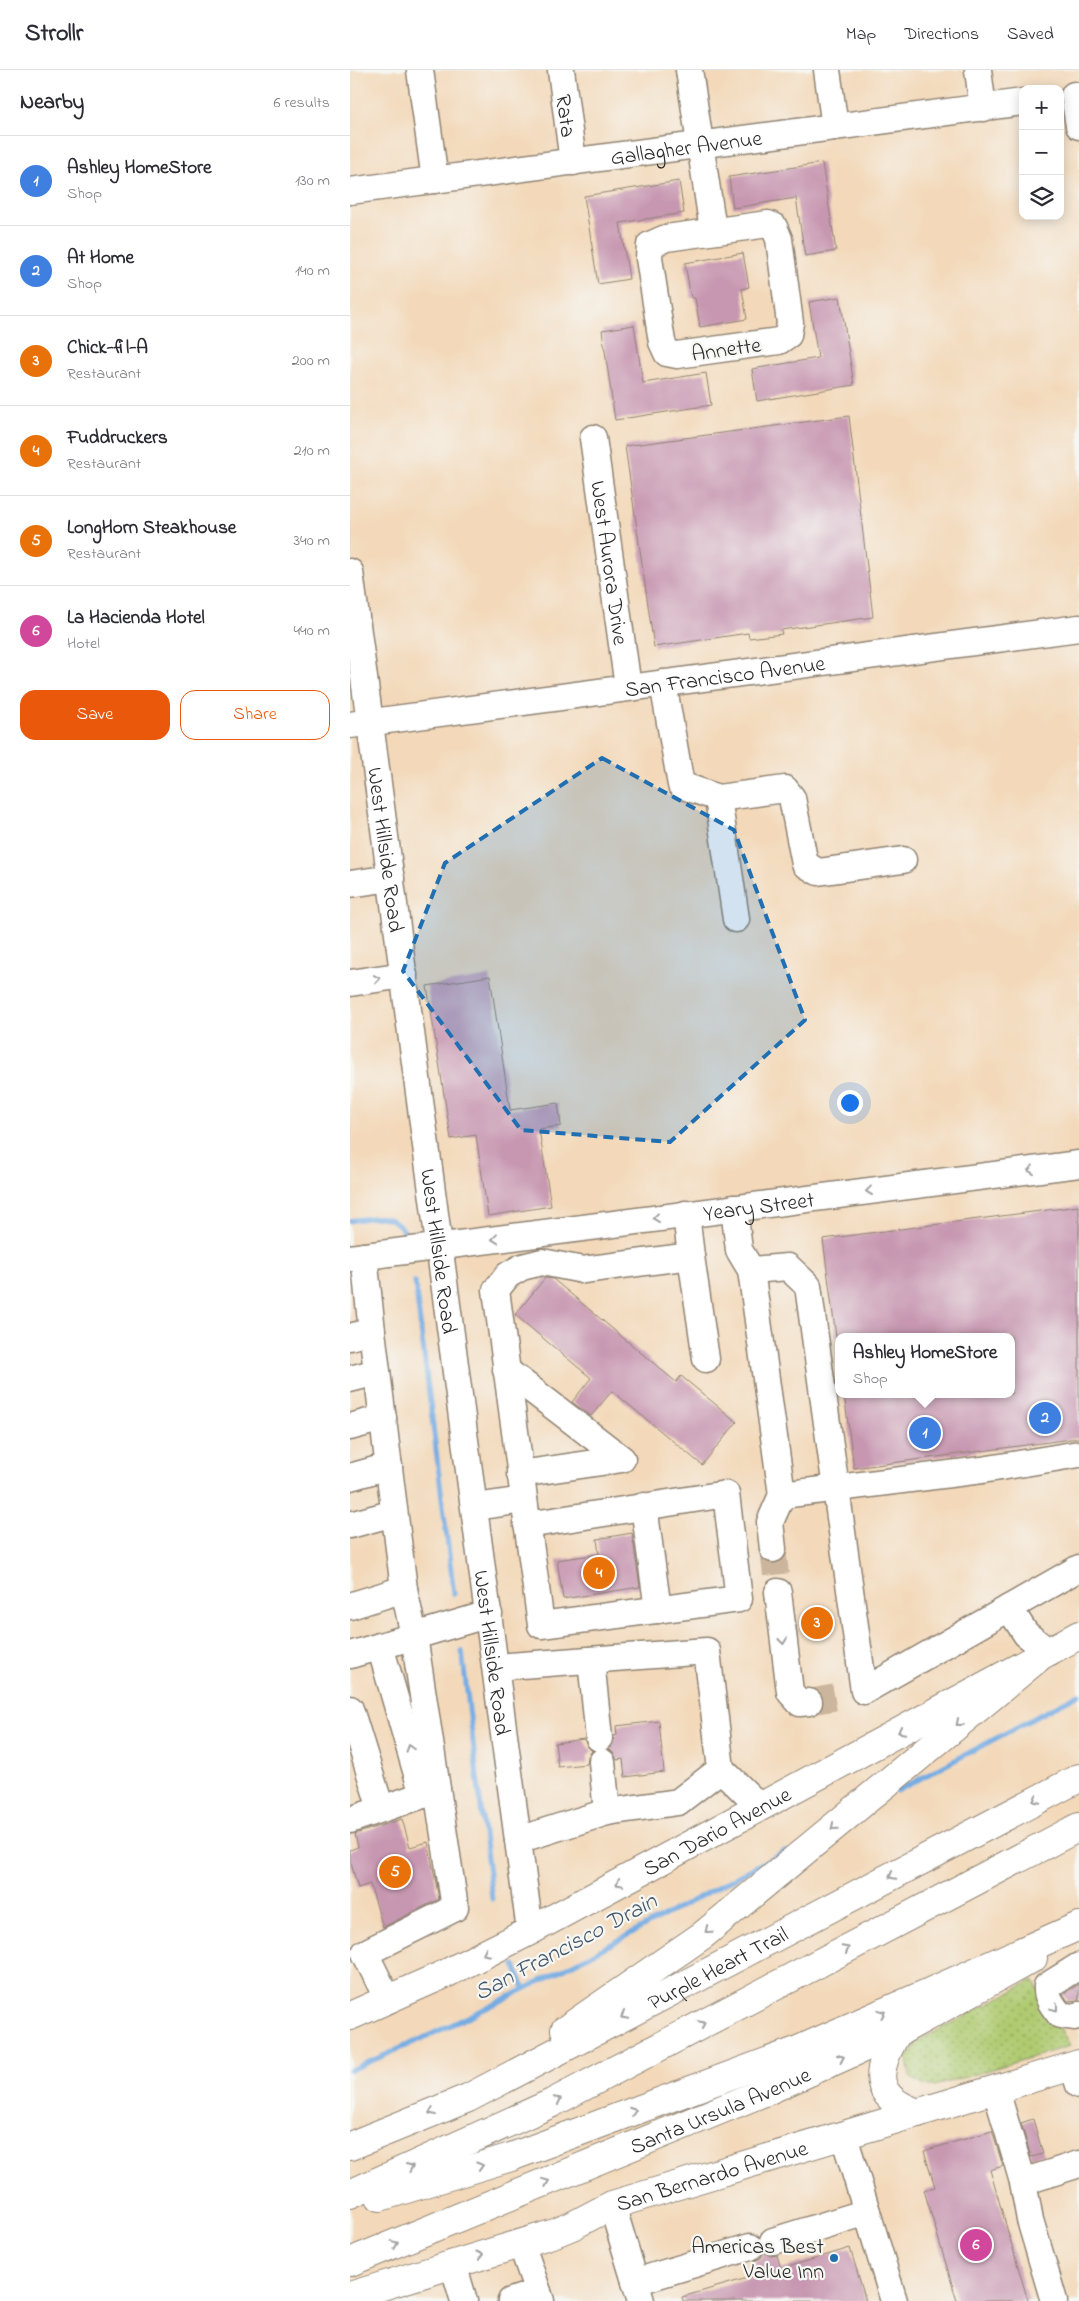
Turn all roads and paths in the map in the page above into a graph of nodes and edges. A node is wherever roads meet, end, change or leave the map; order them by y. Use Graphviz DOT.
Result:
graph roads {
  1 [pos="420,70"];
  2 [pos="561,70"];
  3 [pos="689,70"];
  4 [pos="827,70"];
  5 [pos="978,70"];
  6 [pos="1071,96"];
  7 [pos="1019,103"];
  8 [pos="983,108"];
  9 [pos="1079,126"];
  10 [pos="835,127"];
  11 [pos="699,145"];
  12 [pos="573,162"];
  13 [pos="435,180"];
  14 [pos="350,191"];
  15 [pos="713,230"];
  16 [pos="593,438"];
  17 [pos="350,572"];
  18 [pos="1079,628"];
  19 [pos="663,682"];
  20 [pos="628,687"];
  21 [pos="360,724"];
  22 [pos="718,798"];
  23 [pos="903,860"];
  24 [pos="391,878"];
  25 [pos="350,884"];
  26 [pos="736,919"];
  27 [pos="404,976"];
  28 [pos="350,983"];
  29 [pos="1079,1164"];
  30 [pos="734,1208"];
  31 [pos="686,1214"];
  32 [pos="440,1246"];
  33 [pos="691,1256"];
  34 [pos="357,1257"];
  35 [pos="751,1270"];
  36 [pos="361,1334"];
  37 [pos="706,1359"];
  38 [pos="506,1370"];
  39 [pos="377,1372"];
  40 [pos="350,1380"];
  41 [pos="383,1418"];
  42 [pos="350,1428"];
  43 [pos="1079,1454"];
  44 [pos="389,1466"];
  45 [pos="520,1474"];
  46 [pos="350,1477"];
  47 [pos="835,1488"];
  48 [pos="782,1495"];
  49 [pos="644,1506"];
  50 [pos="475,1507"];
  51 [pos="525,1512"];
  52 [pos="394,1513"];
  53 [pos="350,1525"];
  54 [pos="773,1549"];
  55 [pos="1079,1568"];
  56 [pos="404,1589"];
  57 [pos="778,1592"];
  58 [pos="350,1605"];
  59 [pos="1009,1608"];
  60 [pos="658,1610"];
  61 [pos="488,1614"];
  62 [pos="1079,1635"];
  63 [pos="414,1636"];
  64 [pos="380,1646"];
  65 [pos="350,1655"];
  66 [pos="1043,1655"];
  67 [pos="591,1660"];
  68 [pos="496,1667"];
  69 [pos="809,1702"];
  70 [pos="350,1709"];
  71 [pos="721,1769"];
  72 [pos="1079,1778"];
  73 [pos="430,1793"];
  74 [pos="760,1807"];
  75 [pos="381,1809"];
  76 [pos="607,1812"];
  77 [pos="350,1820"];
  78 [pos="1079,1828"];
  79 [pos="518,1840"];
  80 [pos="1079,1926"];
  81 [pos="530,1931"];
  82 [pos="1079,1932"];
  83 [pos="358,1951"];
  84 [pos="1079,1966"];
  85 [pos="388,2000"];
  86 [pos="1079,2015"];
  87 [pos="350,2016"];
  88 [pos="897,2033"];
  89 [pos="1077,2072"];
  90 [pos="996,2090"];
  91 [pos="468,2098"];
  92 [pos="918,2113"];
  93 [pos="844,2136"];
  94 [pos="350,2146"];
  95 [pos="1079,2164"];
  96 [pos="1023,2182"];
  97 [pos="350,2194"];
  98 [pos="612,2205"];
  99 [pos="350,2206"];
  100 [pos="867,2212"];
  101 [pos="521,2243"];
  102 [pos="350,2262"];
  103 [pos="453,2264"];
  104 [pos="638,2291"];
  105 [pos="364,2296"];
  106 [pos="540,2297"];
  107 [pos="464,2301"];
  108 [pos="511,2301"];
  109 [pos="894,2301"];
  110 [pos="1054,2301"];
  1 -- 13 [label="street"];
  2 -- 12 [label="street, Rata"];
  3 -- 11 [label="street"];
  4 -- 10 [label="street"];
  5 -- 8 [label="street"];
  6 -- 9 [label="street"];
  7 -- 8 [label="street, Gallagher Avenue"];
  8 -- 10 [label="street, Gallagher Avenue"];
  10 -- 11 [label="street, Gallagher Avenue"];
  11 -- 12 [label="street, Gallagher Avenue"];
  11 -- 15 [label="street"];
  12 -- 13 [label="street, Gallagher Avenue"];
  13 -- 14 [label="street, Gallagher Avenue"];
  15 -- 15 [label="street, Annette"];
  16 -- 20 [label="street, West Aurora Drive"];
  17 -- 21 [label="street, West Hillside Road"];
  18 -- 19 [label="street, San Francisco Avenue"];
  19 -- 20 [label="street, San Francisco Avenue"];
  19 -- 22 [label="street"];
  20 -- 21 [label="street, San Francisco Avenue"];
  21 -- 24 [label="street, West Hillside Road"];
  22 -- 23 [label="street"];
  22 -- 26 [label="street"];
  24 -- 25 [label="street"];
  24 -- 27 [label="street, West Hillside Road"];
  28 -- 27 [label="street, one-way"];
  27 -- 32 [label="street, West Hillside Road"];
  29 -- 30 [label="street, Yeary Street, one-way"];
  30 -- 31 [label="street, Yeary Street"];
  30 -- 35 [label="street"];
  31 -- 32 [label="street, Yeary Street, one-way"];
  31 -- 33 [label="street"];
  32 -- 34 [label="street, Yeary Street"];
  32 -- 50 [label="street, West Hillside Road"];
  33 -- 37 [label="street"];
  33 -- 38 [label="street"];
  34 -- 36 [label="street"];
  35 -- 47 [label="street"];
  35 -- 48 [label="street"];
  36 -- 39 [label="street"];
  38 -- 45 [label="street"];
  38 -- 45 [label="street"];
  39 -- 40 [label="street"];
  39 -- 41 [label="street"];
  41 -- 42 [label="street"];
  41 -- 44 [label="street"];
  43 -- 47 [label="street"];
  44 -- 46 [label="street"];
  44 -- 52 [label="street"];
  45 -- 51 [label="street"];
  47 -- 48 [label="street"];
  47 -- 59 [label="street"];
  48 -- 54 [label="street"];
  49 -- 51 [label="street"];
  49 -- 60 [label="street"];
  49 -- 60 [label="street"];
  50 -- 51 [label="street"];
  50 -- 61 [label="street, West Hillside Road"];
  51 -- 60 [label="street"];
  52 -- 53 [label="street"];
  52 -- 56 [label="street"];
  55 -- 59 [label="street"];
  56 -- 58 [label="street"];
  56 -- 63 [label="street"];
  57 -- 69 [label="street, one-way"];
  59 -- 66 [label="street"];
  61 -- 63 [label="street"];
  61 -- 68 [label="street, West Hillside Road"];
  62 -- 66 [label="main road, San Dario Avenue"];
  63 -- 64 [label="street"];
  63 -- 73 [label="street"];
  64 -- 65 [label="street"];
  73 -- 64 [label="street, one-way"];
  66 -- 74 [label="main road, San Dario Avenue, one-way"];
  66 -- 91 [label="main road, one-way"];
  67 -- 68 [label="street"];
  67 -- 71 [label="street"];
  67 -- 76 [label="street"];
  68 -- 79 [label="street, West Hillside Road"];
  70 -- 75 [label="street"];
  71 -- 74 [label="street"];
  71 -- 76 [label="street"];
  72 -- 91 [label="main road, Purple Heart Trail, one-way"];
  73 -- 75 [label="street"];
  73 -- 83 [label="street"];
  74 -- 81 [label="main road, San Dario Avenue, one-way"];
  75 -- 77 [label="street"];
  76 -- 79 [label="street"];
  97 -- 78 [label="main road, Purple Heart Trail, one-way"];
  79 -- 81 [label="street, West Hillside Road"];
  99 -- 80 [label="main road, one-way"];
  81 -- 85 [label="main road, San Dario Avenue, one-way"];
  82 -- 88 [label="main road, Santa Ursula Avenue"];
  83 -- 85 [label="street"];
  84 -- 86 [label="street, one-way"];
  85 -- 87 [label="main road, San Dario Avenue"];
  88 -- 92 [label="main road"];
  102 -- 88 [label="main road, Santa Ursula Avenue, one-way"];
  89 -- 90 [label="main road, San Bernardo Avenue"];
  90 -- 92 [label="main road, San Bernardo Avenue"];
  90 -- 96 [label="street"];
  91 -- 94 [label="main road, Purple Heart Trail, one-way"];
  92 -- 93 [label="main road, San Bernardo Avenue"];
  93 -- 98 [label="main road, San Bernardo Avenue"];
  93 -- 100 [label="street"];
  95 -- 96 [label="street"];
  96 -- 110 [label="street"];
  98 -- 101 [label="main road, San Bernardo Avenue"];
  98 -- 104 [label="street"];
  100 -- 104 [label="street"];
  100 -- 109 [label="street"];
  103 -- 101 [label="main road, San Bernardo Avenue, one-way"];
  101 -- 106 [label="street"];
  103 -- 105 [label="main road, San Bernardo Avenue"];
  103 -- 107 [label="street"];
  106 -- 108 [label="street"];
}
